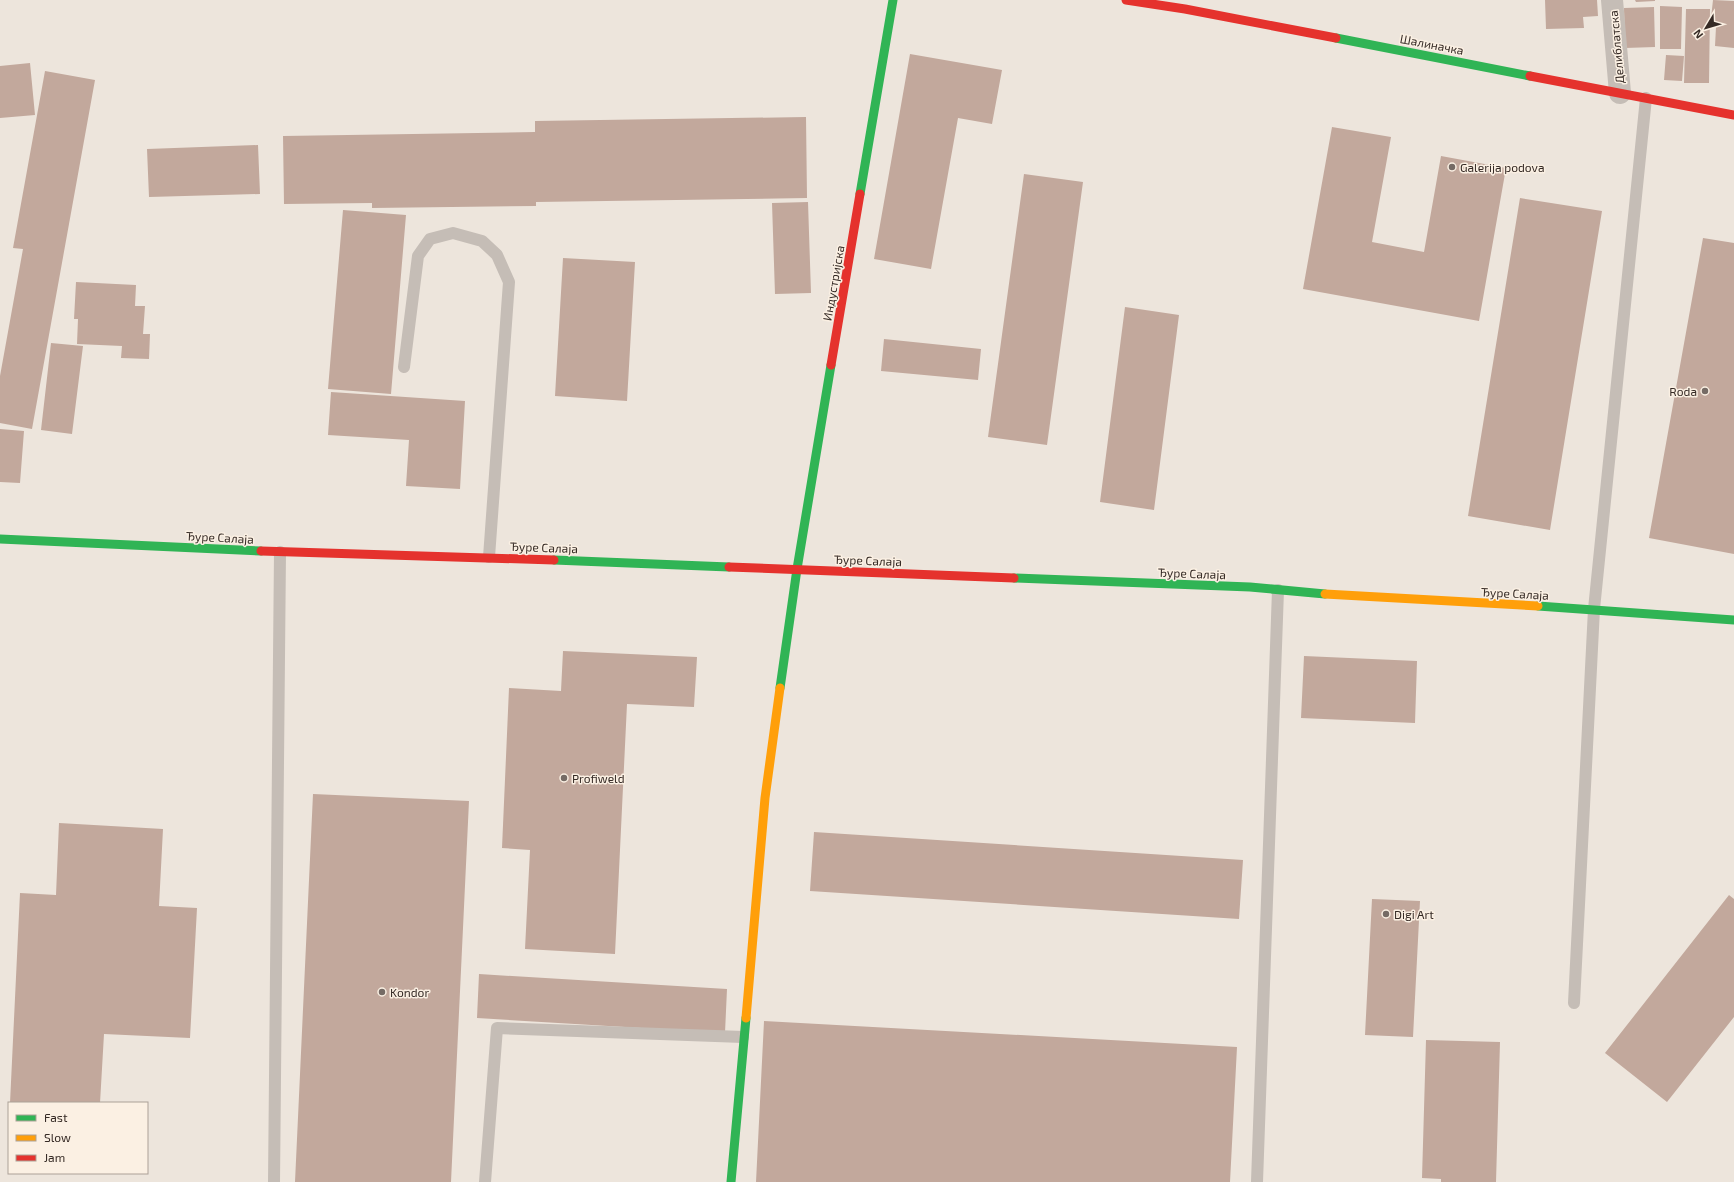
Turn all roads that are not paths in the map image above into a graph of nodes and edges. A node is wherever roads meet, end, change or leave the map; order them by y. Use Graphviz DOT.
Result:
graph roads {
  1 [pos="893,0"];
  2 [pos="1126,0"];
  3 [pos="1612,0"];
  4 [pos="1620,93"];
  5 [pos="1646,98"];
  6 [pos="1734,115"];
  7 [pos="404,367"];
  8 [pos="0,539"];
  9 [pos="280,552"];
  10 [pos="489,557"];
  11 [pos="797,569"];
  12 [pos="1278,590"];
  13 [pos="1594,609"];
  14 [pos="1734,620"];
  15 [pos="1574,1003"];
  16 [pos="744,1037"];
  17 [pos="274,1182"];
  18 [pos="486,1182"];
  19 [pos="731,1182"];
  20 [pos="1257,1182"];
  1 -- 11 [label="street, Индустријска"];
  2 -- 4 [label="street, Шалиначка"];
  3 -- 4 [label="street, Делиблатска"];
  4 -- 5 [label="street, Шалиначка"];
  5 -- 6 [label="street, Шалиначка"];
  5 -- 13 [label="lane"];
  7 -- 10 [label="lane"];
  8 -- 9 [label="street, Ђуре Салаја"];
  9 -- 10 [label="street, Ђуре Салаја"];
  9 -- 17 [label="lane"];
  10 -- 11 [label="street, Ђуре Салаја"];
  11 -- 12 [label="street, Ђуре Салаја"];
  11 -- 16 [label="street, Индустријска"];
  12 -- 13 [label="street, Ђуре Салаја"];
  12 -- 20 [label="lane"];
  13 -- 14 [label="street, Ђуре Салаја"];
  13 -- 15 [label="lane"];
  16 -- 18 [label="lane"];
  16 -- 19 [label="street, Индустријска"];
}
